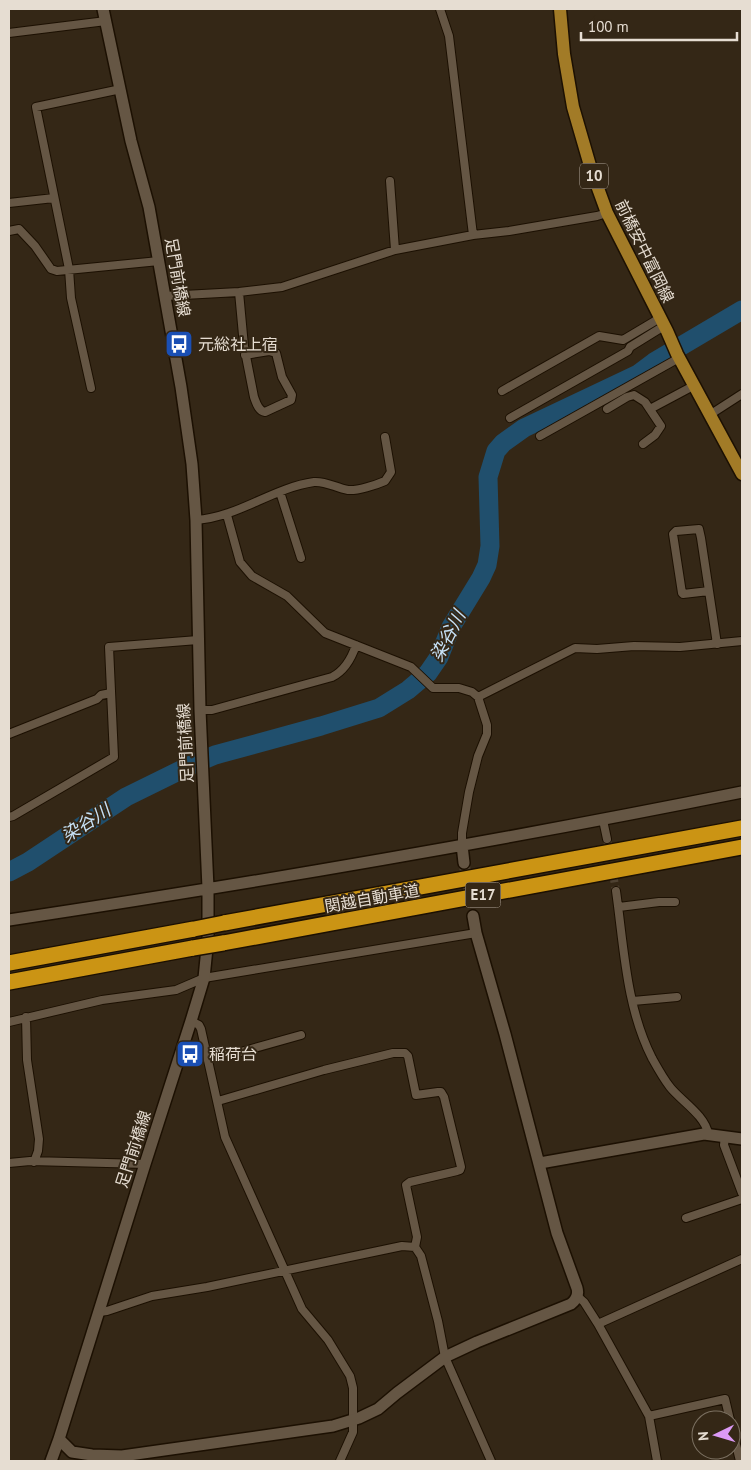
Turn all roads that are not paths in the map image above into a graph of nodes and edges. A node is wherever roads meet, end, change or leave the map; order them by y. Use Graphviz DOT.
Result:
graph roads {
  1 [pos="103,9"];
  2 [pos="440,9"];
  3 [pos="560,9"];
  4 [pos="106,21"];
  5 [pos="9,32"];
  6 [pos="120,89"];
  7 [pos="390,181"];
  8 [pos="54,198"];
  9 [pos="9,203"];
  10 [pos="608,212"];
  11 [pos="9,231"];
  12 [pos="473,235"];
  13 [pos="395,250"];
  14 [pos="159,260"];
  15 [pos="69,269"];
  16 [pos="239,292"];
  17 [pos="166,296"];
  18 [pos="664,325"];
  19 [pos="245,355"];
  20 [pos="678,356"];
  21 [pos="695,385"];
  22 [pos="91,388"];
  23 [pos="502,391"];
  24 [pos="742,394"];
  25 [pos="607,409"];
  26 [pos="650,409"];
  27 [pos="711,414"];
  28 [pos="510,418"];
  29 [pos="540,436"];
  30 [pos="385,437"];
  31 [pos="643,444"];
  32 [pos="742,474"];
  33 [pos="280,492"];
  34 [pos="227,515"];
  35 [pos="196,520"];
  36 [pos="301,558"];
  37 [pos="709,591"];
  38 [pos="198,640"];
  39 [pos="742,641"];
  40 [pos="717,644"];
  41 [pos="356,645"];
  42 [pos="111,693"];
  43 [pos="478,698"];
  44 [pos="200,710"];
  45 [pos="9,734"];
  46 [pos="742,792"];
  47 [pos="9,817"];
  48 [pos="603,820"];
  49 [pos="742,828"];
  50 [pos="607,839"];
  51 [pos="462,845"];
  52 [pos="742,847"];
  53 [pos="464,863"];
  54 [pos="208,888"];
  55 [pos="616,891"];
  56 [pos="676,902"];
  57 [pos="619,908"];
  58 [pos="474,916"];
  59 [pos="9,920"];
  60 [pos="476,933"];
  61 [pos="9,963"];
  62 [pos="204,978"];
  63 [pos="9,982"];
  64 [pos="677,997"];
  65 [pos="633,1002"];
  66 [pos="26,1017"];
  67 [pos="191,1021"];
  68 [pos="9,1022"];
  69 [pos="301,1035"];
  70 [pos="208,1056"];
  71 [pos="218,1101"];
  72 [pos="708,1134"];
  73 [pos="725,1136"];
  74 [pos="742,1139"];
  75 [pos="34,1162"];
  76 [pos="9,1163"];
  77 [pos="540,1163"];
  78 [pos="145,1164"];
  79 [pos="742,1193"];
  80 [pos="742,1199"];
  81 [pos="686,1218"];
  82 [pos="415,1247"];
  83 [pos="742,1260"];
  84 [pos="285,1270"];
  85 [pos="577,1296"];
  86 [pos="99,1312"];
  87 [pos="598,1324"];
  88 [pos="445,1357"];
  89 [pos="728,1410"];
  90 [pos="649,1416"];
  91 [pos="353,1420"];
  92 [pos="59,1439"];
  93 [pos="92,1458"];
  94 [pos="51,1461"];
  95 [pos="340,1461"];
  96 [pos="491,1461"];
  97 [pos="657,1461"];
  1 -- 4 [label="street, 足門前橋線"];
  2 -- 12 [label="street"];
  3 -- 10 [label="main road, 前橋安中富岡線 / 10"];
  4 -- 5 [label="street"];
  4 -- 6 [label="street, 足門前橋線"];
  6 -- 8 [label="street"];
  6 -- 14 [label="street, 足門前橋線"];
  7 -- 13 [label="street"];
  8 -- 9 [label="street"];
  8 -- 15 [label="street"];
  10 -- 12 [label="street"];
  10 -- 18 [label="main road, 前橋安中富岡線 / 10"];
  11 -- 15 [label="street"];
  12 -- 13 [label="street"];
  13 -- 16 [label="street"];
  14 -- 15 [label="street"];
  14 -- 17 [label="street, 足門前橋線"];
  15 -- 22 [label="street"];
  16 -- 17 [label="street"];
  16 -- 19 [label="street"];
  17 -- 35 [label="street, 足門前橋線"];
  18 -- 20 [label="main road, 10"];
  18 -- 23 [label="street"];
  18 -- 28 [label="street"];
  19 -- 19 [label="street"];
  20 -- 21 [label="main road, 10"];
  20 -- 29 [label="street"];
  21 -- 26 [label="street"];
  21 -- 27 [label="main road, 10"];
  24 -- 27 [label="street"];
  25 -- 26 [label="street"];
  26 -- 31 [label="street"];
  27 -- 32 [label="main road, 10"];
  30 -- 33 [label="street"];
  33 -- 34 [label="street"];
  33 -- 36 [label="street"];
  34 -- 35 [label="street"];
  34 -- 41 [label="street"];
  35 -- 38 [label="street, 足門前橋線"];
  37 -- 37 [label="street"];
  37 -- 40 [label="street"];
  38 -- 42 [label="street"];
  38 -- 44 [label="street, 足門前橋線"];
  39 -- 40 [label="street"];
  40 -- 43 [label="street"];
  41 -- 43 [label="street"];
  41 -- 44 [label="street"];
  42 -- 45 [label="street"];
  42 -- 47 [label="street"];
  43 -- 51 [label="street"];
  44 -- 54 [label="street, 足門前橋線"];
  46 -- 48 [label="street"];
  48 -- 50 [label="street"];
  48 -- 51 [label="street"];
  49 -- 61 [label="highway, 関越自動車道 / E17, bridge"];
  51 -- 53 [label="street"];
  51 -- 54 [label="street"];
  52 -- 63 [label="highway, 関越自動車道 / E17, bridge"];
  54 -- 59 [label="street"];
  54 -- 62 [label="street, 足門前橋線"];
  55 -- 57 [label="street"];
  56 -- 57 [label="street"];
  57 -- 65 [label="street"];
  58 -- 60 [label="street"];
  60 -- 62 [label="street"];
  60 -- 77 [label="street"];
  62 -- 66 [label="street"];
  62 -- 67 [label="street, 足門前橋線"];
  64 -- 65 [label="street"];
  65 -- 72 [label="street"];
  66 -- 68 [label="street"];
  66 -- 75 [label="street"];
  67 -- 70 [label="street"];
  67 -- 78 [label="street, 足門前橋線"];
  69 -- 70 [label="street"];
  70 -- 71 [label="street"];
  71 -- 82 [label="street"];
  71 -- 84 [label="street"];
  72 -- 73 [label="street"];
  72 -- 77 [label="street"];
  73 -- 74 [label="street"];
  73 -- 79 [label="street"];
  75 -- 76 [label="street"];
  75 -- 78 [label="street"];
  77 -- 85 [label="street"];
  78 -- 86 [label="street, 足門前橋線"];
  80 -- 81 [label="street"];
  82 -- 84 [label="street"];
  82 -- 88 [label="street"];
  83 -- 87 [label="street"];
  84 -- 86 [label="street"];
  84 -- 91 [label="street"];
  85 -- 87 [label="street"];
  85 -- 88 [label="street"];
  86 -- 92 [label="street, 足門前橋線"];
  87 -- 90 [label="street"];
  88 -- 91 [label="street"];
  88 -- 96 [label="street"];
  89 -- 90 [label="street"];
  90 -- 97 [label="street"];
  91 -- 93 [label="street"];
  91 -- 95 [label="street"];
  92 -- 93 [label="street"];
  92 -- 94 [label="street, 足門前橋線"];
}
